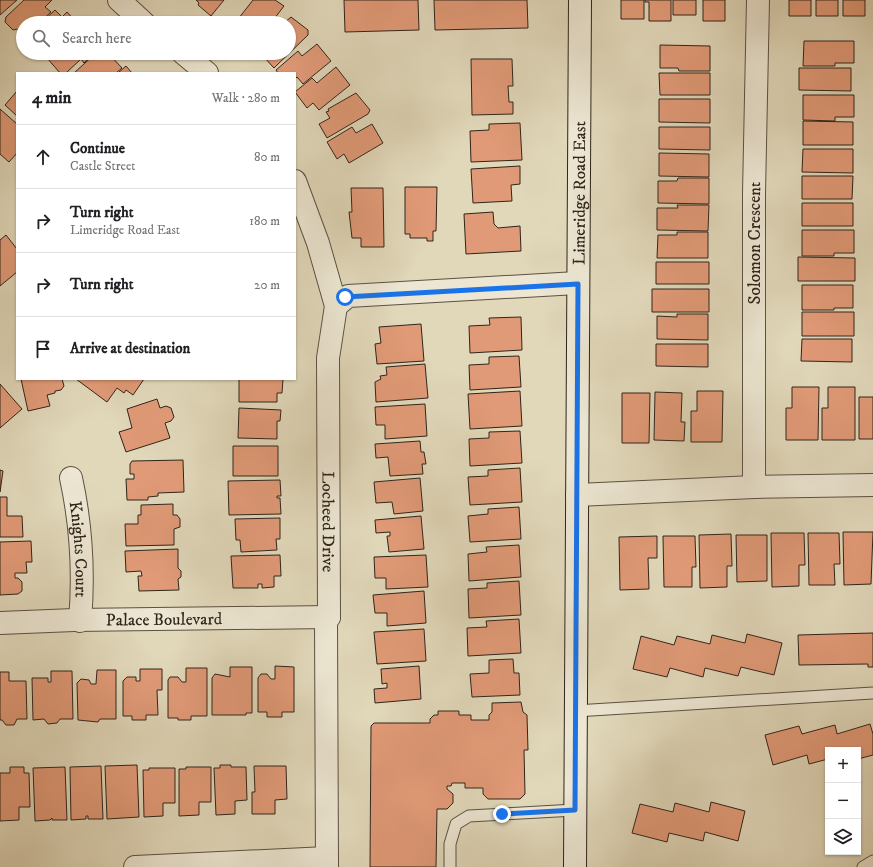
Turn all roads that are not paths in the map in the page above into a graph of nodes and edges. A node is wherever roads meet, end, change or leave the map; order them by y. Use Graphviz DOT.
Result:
graph roads {
  1 [pos="119,0"];
  2 [pos="580,0"];
  3 [pos="758,0"];
  4 [pos="135,16"];
  5 [pos="192,60"];
  6 [pos="205,72"];
  7 [pos="296,184"];
  8 [pos="578,284"];
  9 [pos="336,306"];
  10 [pos="71,478"];
  11 [pos="873,485"];
  12 [pos="754,487"];
  13 [pos="577,495"];
  14 [pos="329,617"];
  15 [pos="80,621"];
  16 [pos="0,623"];
  17 [pos="873,693"];
  18 [pos="575,711"];
  19 [pos="575,810"];
  20 [pos="873,861"];
  21 [pos="327,863"];
  22 [pos="135,867"];
  23 [pos="450,867"];
  24 [pos="575,867"];
  25 [pos="863,867"];
  1 -- 4 [label="street"];
  2 -- 8 [label="street, Limeridge Road East"];
  3 -- 12 [label="street, Solomon Crescent"];
  5 -- 6 [label="street"];
  7 -- 9 [label="street, Locheed Drive"];
  8 -- 9 [label="street"];
  8 -- 13 [label="street, Limeridge Road East"];
  9 -- 14 [label="street, Locheed Drive"];
  10 -- 15 [label="street, Knights Court"];
  11 -- 12 [label="street"];
  12 -- 13 [label="street"];
  13 -- 18 [label="street, Limeridge Road East"];
  14 -- 15 [label="street, Palace Boulevard"];
  14 -- 21 [label="street, Locheed Drive"];
  15 -- 16 [label="street, Palace Boulevard"];
  17 -- 18 [label="lane"];
  18 -- 19 [label="street, Limeridge Road East"];
  19 -- 23 [label="lane"];
  19 -- 24 [label="street, Limeridge Road East"];
  20 -- 25 [label="lane"];
  21 -- 22 [label="street"];
}
